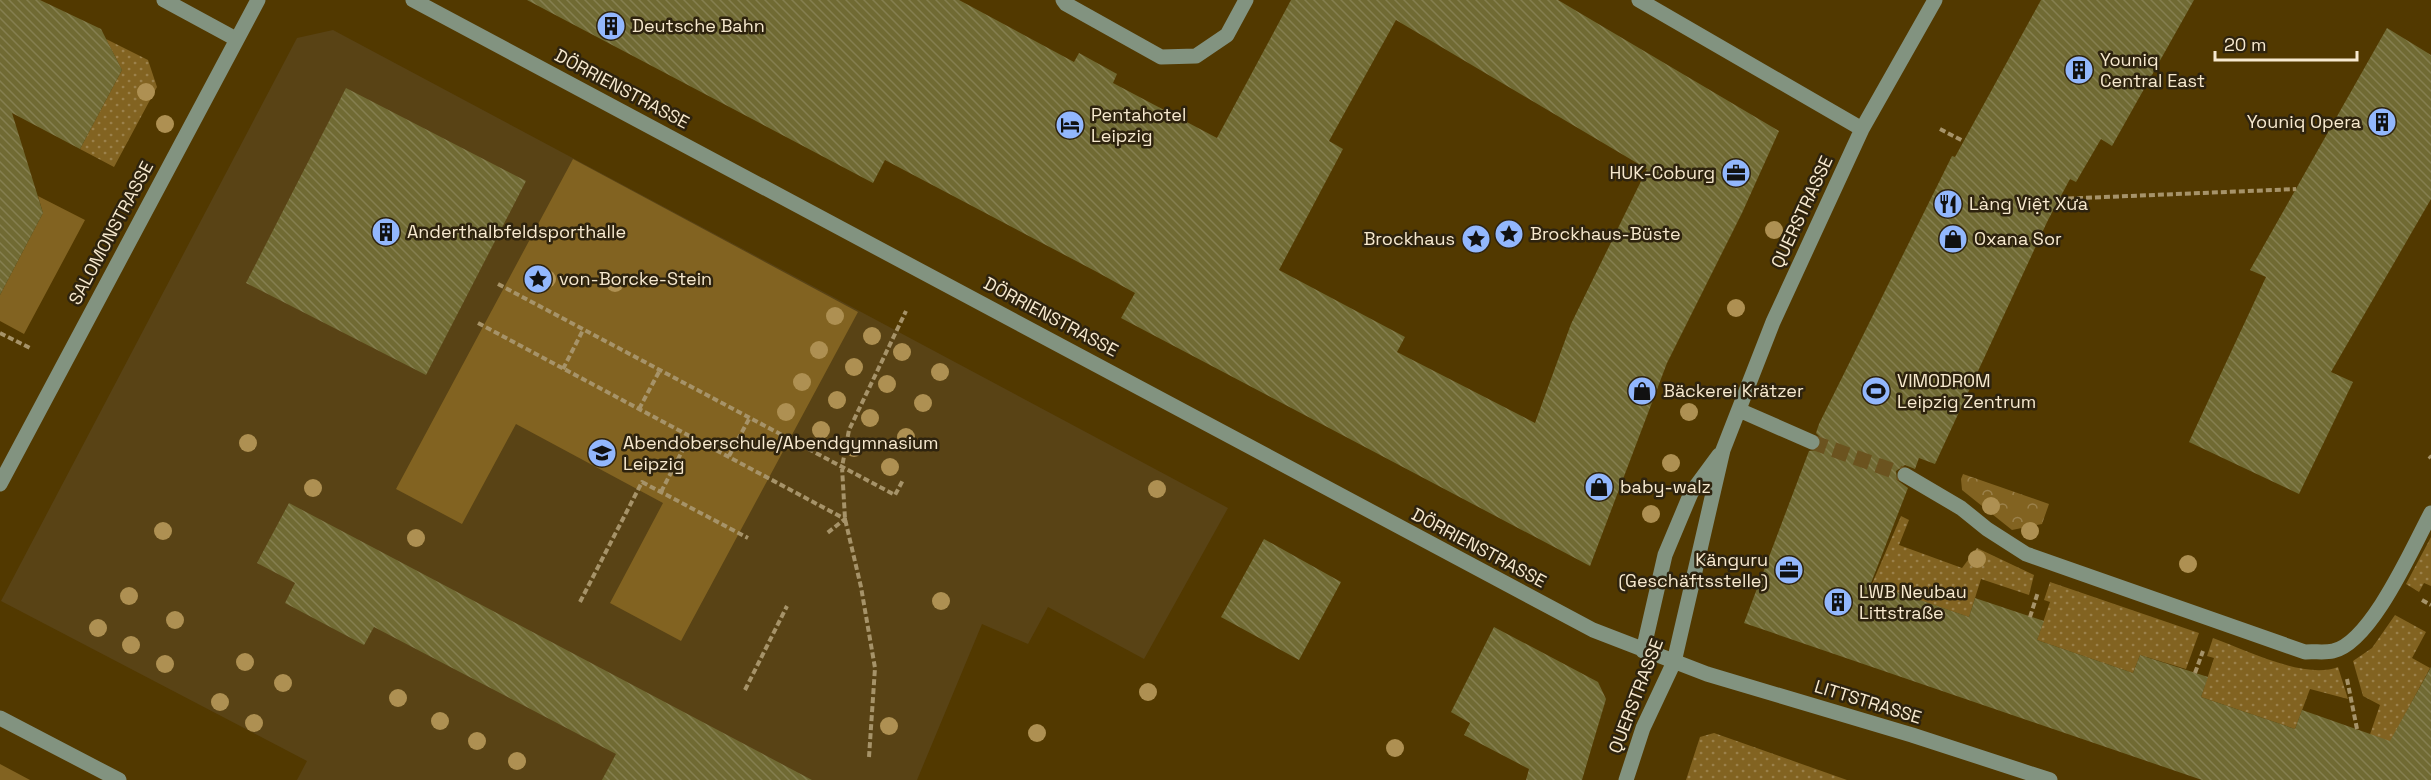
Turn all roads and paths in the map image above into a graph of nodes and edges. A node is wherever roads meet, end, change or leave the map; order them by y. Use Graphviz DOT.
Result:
graph roads {
  1 [pos="164,0"];
  2 [pos="258,0"];
  3 [pos="413,0"];
  4 [pos="1063,0"];
  5 [pos="1246,0"];
  6 [pos="1639,0"];
  7 [pos="1935,0"];
  8 [pos="236,39"];
  9 [pos="1862,129"];
  10 [pos="1940,129"];
  11 [pos="1964,141"];
  12 [pos="2296,189"];
  13 [pos="2059,199"];
  14 [pos="498,284"];
  15 [pos="906,311"];
  16 [pos="478,323"];
  17 [pos="583,330"];
  18 [pos="0,333"];
  19 [pos="30,348"];
  20 [pos="563,369"];
  21 [pos="660,370"];
  22 [pos="639,409"];
  23 [pos="1739,410"];
  24 [pos="749,419"];
  25 [pos="690,436"];
  26 [pos="1812,442"];
  27 [pos="1723,450"];
  28 [pos="729,456"];
  29 [pos="842,467"];
  30 [pos="1905,475"];
  31 [pos="903,480"];
  32 [pos="0,484"];
  33 [pos="661,492"];
  34 [pos="2431,513"];
  35 [pos="845,519"];
  36 [pos="826,534"];
  37 [pos="748,538"];
  38 [pos="580,602"];
  39 [pos="787,606"];
  40 [pos="2341,647"];
  41 [pos="1643,651"];
  42 [pos="1674,662"];
  43 [pos="745,690"];
  44 [pos="0,718"];
  45 [pos="2357,729"];
  46 [pos="869,757"];
  47 [pos="118,780"];
  48 [pos="1626,780"];
  49 [pos="2050,780"];
  1 -- 8 [label="street"];
  2 -- 8 [label="street, SALOMONSTRASSE"];
  3 -- 41 [label="street, DÖRRIENSTRASSE"];
  4 -- 5 [label="street"];
  6 -- 9 [label="street"];
  7 -- 9 [label="street, QUERSTRASSE"];
  8 -- 32 [label="street, SALOMONSTRASSE"];
  9 -- 23 [label="street, QUERSTRASSE"];
  10 -- 11 [label="path"];
  12 -- 13 [label="path"];
  14 -- 17 [label="path"];
  15 -- 29 [label="path"];
  16 -- 20 [label="path"];
  17 -- 20 [label="path"];
  17 -- 21 [label="path"];
  18 -- 19 [label="path"];
  20 -- 22 [label="path"];
  21 -- 22 [label="path"];
  21 -- 24 [label="path"];
  22 -- 25 [label="path"];
  23 -- 26 [label="street"];
  23 -- 27 [label="street, QUERSTRASSE"];
  24 -- 28 [label="path"];
  24 -- 29 [label="path"];
  25 -- 28 [label="path"];
  25 -- 33 [label="path"];
  27 -- 41 [label="street, QUERSTRASSE"];
  27 -- 42 [label="street, QUERSTRASSE"];
  28 -- 35 [label="path"];
  29 -- 31 [label="path"];
  29 -- 35 [label="path"];
  30 -- 40 [label="street"];
  33 -- 37 [label="path"];
  33 -- 38 [label="path"];
  34 -- 40 [label="street"];
  35 -- 36 [label="path"];
  35 -- 46 [label="path"];
  39 -- 43 [label="path"];
  40 -- 45 [label="path"];
  41 -- 42 [label="street, DÖRRIENSTRASSE"];
  42 -- 48 [label="street, QUERSTRASSE"];
  42 -- 49 [label="street, LITTSTRASSE"];
  44 -- 47 [label="street"];
}
